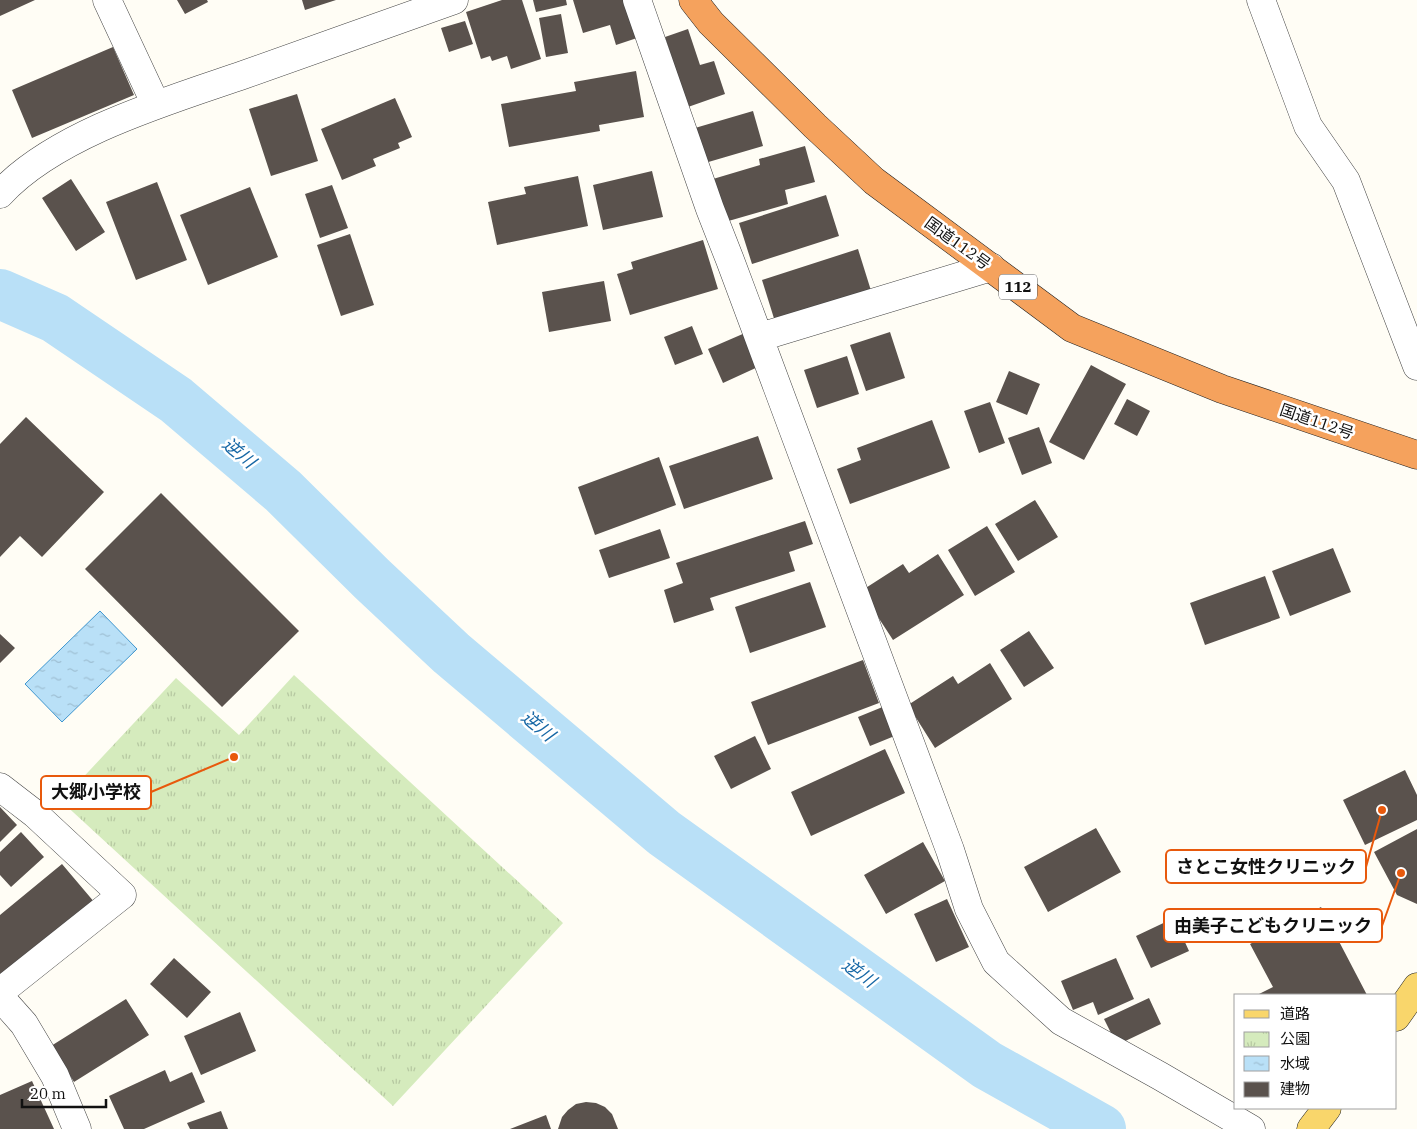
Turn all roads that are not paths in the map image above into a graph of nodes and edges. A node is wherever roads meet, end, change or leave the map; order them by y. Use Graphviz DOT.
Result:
graph roads {
  1 [pos="107,0"];
  2 [pos="454,0"];
  3 [pos="637,0"];
  4 [pos="693,0"];
  5 [pos="1260,0"];
  6 [pos="156,105"];
  7 [pos="0,194"];
  8 [pos="991,267"];
  9 [pos="760,337"];
  10 [pos="1417,366"];
  11 [pos="1417,455"];
  12 [pos="0,787"];
  13 [pos="1417,987"];
  14 [pos="0,992"];
  15 [pos="0,997"];
  16 [pos="1397,1015"];
  17 [pos="1326,1109"];
  18 [pos="76,1129"];
  19 [pos="1251,1129"];
  20 [pos="1311,1129"];
  1 -- 6 [label="street"];
  2 -- 6 [label="street"];
  3 -- 9 [label="street"];
  4 -- 8 [label="highway, 国道112号 / 112"];
  5 -- 10 [label="street"];
  6 -- 7 [label="street"];
  8 -- 9 [label="street"];
  8 -- 11 [label="highway, 国道112号 / 112"];
  9 -- 19 [label="street"];
  12 -- 14 [label="street"];
  13 -- 16 [label="main road"];
  15 -- 18 [label="street"];
  17 -- 20 [label="main road"];
}
